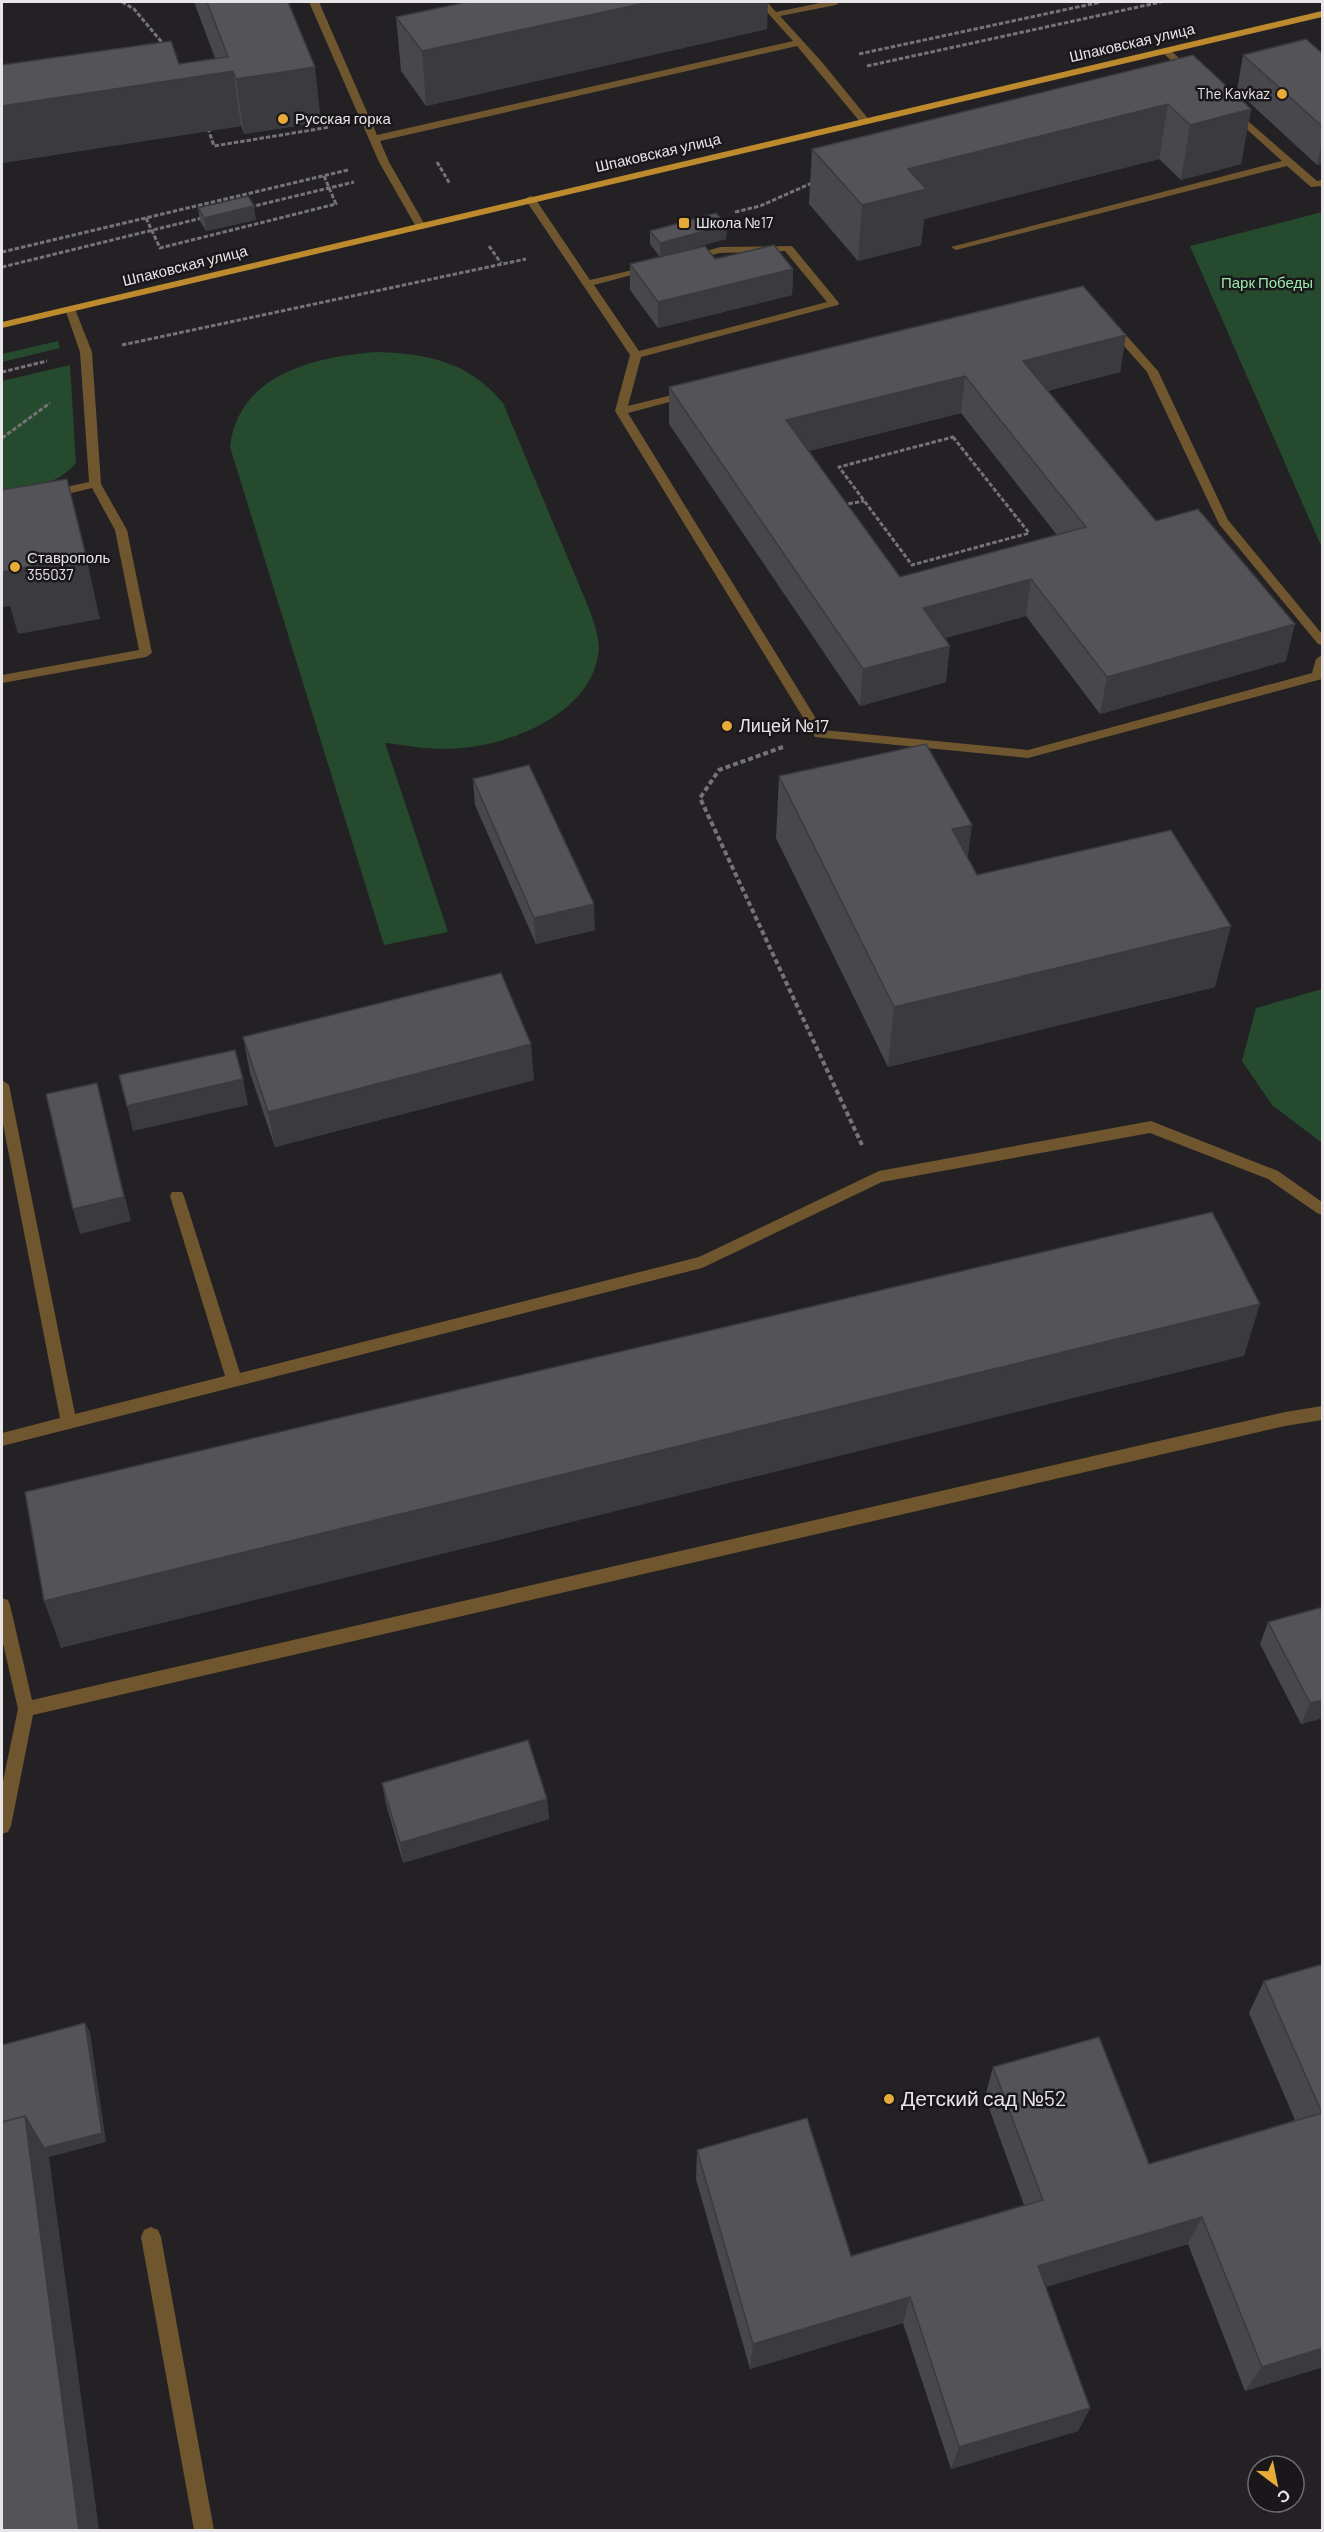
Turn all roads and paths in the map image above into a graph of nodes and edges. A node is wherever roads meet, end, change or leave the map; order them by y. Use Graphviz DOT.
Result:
graph roads {
  1 [pos="122,2"];
  2 [pos="314,2"];
  3 [pos="762,2"];
  4 [pos="836,2"];
  5 [pos="1323,14"];
  6 [pos="773,15"];
  7 [pos="797,43"];
  8 [pos="170,51"];
  9 [pos="1166,51"];
  10 [pos="1202,83"];
  11 [pos="1228,107"];
  12 [pos="366,121"];
  13 [pos="865,121"];
  14 [pos="207,126"];
  15 [pos="374,139"];
  16 [pos="1289,162"];
  17 [pos="324,176"];
  18 [pos="816,182"];
  19 [pos="1323,183"];
  20 [pos="531,199"];
  21 [pos="728,213"];
  22 [pos="146,218"];
  23 [pos="420,225"];
  24 [pos="956,247"];
  25 [pos="564,252"];
  26 [pos="586,284"];
  27 [pos="70,309"];
  28 [pos="1106,319"];
  29 [pos="2,325"];
  30 [pos="86,352"];
  31 [pos="636,355"];
  32 [pos="2,372"];
  33 [pos="702,391"];
  34 [pos="54,400"];
  35 [pos="621,411"];
  36 [pos="2,438"];
  37 [pos="95,484"];
  38 [pos="43,496"];
  39 [pos="864,501"];
  40 [pos="832,506"];
  41 [pos="1323,641"];
  42 [pos="1323,659"];
  43 [pos="2,679"];
  44 [pos="819,734"];
  45 [pos="2,1085"];
  46 [pos="879,1177"];
  47 [pos="177,1196"];
  48 [pos="1323,1209"];
  49 [pos="234,1379"];
  50 [pos="1323,1413"];
  51 [pos="69,1422"];
  52 [pos="2,1439"];
  53 [pos="2,1605"];
  54 [pos="26,1709"];
  55 [pos="2,1826"];
  56 [pos="151,2237"];
  57 [pos="204,2530"];
  1 -- 8 [label="path"];
  2 -- 12 [label="lane"];
  3 -- 6 [label="lane"];
  4 -- 6 [label="lane"];
  5 -- 9 [label="main road, Шпаковская улица"];
  6 -- 7 [label="lane"];
  7 -- 13 [label="lane"];
  7 -- 15 [label="lane"];
  9 -- 10 [label="lane"];
  9 -- 13 [label="main road, Шпаковская улица"];
  11 -- 16 [label="lane"];
  12 -- 14 [label="path"];
  12 -- 15 [label="lane"];
  13 -- 20 [label="main road, Шпаковская улица"];
  15 -- 23 [label="lane"];
  16 -- 19 [label="lane"];
  16 -- 24 [label="lane"];
  17 -- 22 [label="path"];
  18 -- 21 [label="path"];
  20 -- 23 [label="main road, Шпаковская улица"];
  20 -- 25 [label="lane"];
  23 -- 27 [label="main road, Шпаковская улица"];
  25 -- 26 [label="lane"];
  25 -- 30 [label="path"];
  26 -- 31 [label="lane"];
  26 -- 31 [label="lane"];
  27 -- 29 [label="main road, Шпаковская улица"];
  27 -- 30 [label="lane"];
  28 -- 41 [label="lane"];
  30 -- 32 [label="path"];
  30 -- 37 [label="lane"];
  31 -- 35 [label="lane"];
  33 -- 35 [label="lane"];
  34 -- 36 [label="path"];
  35 -- 44 [label="lane"];
  37 -- 38 [label="lane"];
  37 -- 43 [label="lane"];
  39 -- 39 [label="path"];
  39 -- 40 [label="path"];
  42 -- 44 [label="lane"];
  44 -- 46 [label="path"];
  45 -- 51 [label="lane"];
  46 -- 48 [label="lane"];
  46 -- 49 [label="lane"];
  47 -- 49 [label="lane"];
  49 -- 51 [label="lane"];
  50 -- 54 [label="lane"];
  51 -- 52 [label="lane"];
  53 -- 54 [label="lane"];
  54 -- 55 [label="lane"];
  56 -- 57 [label="lane"];
}
